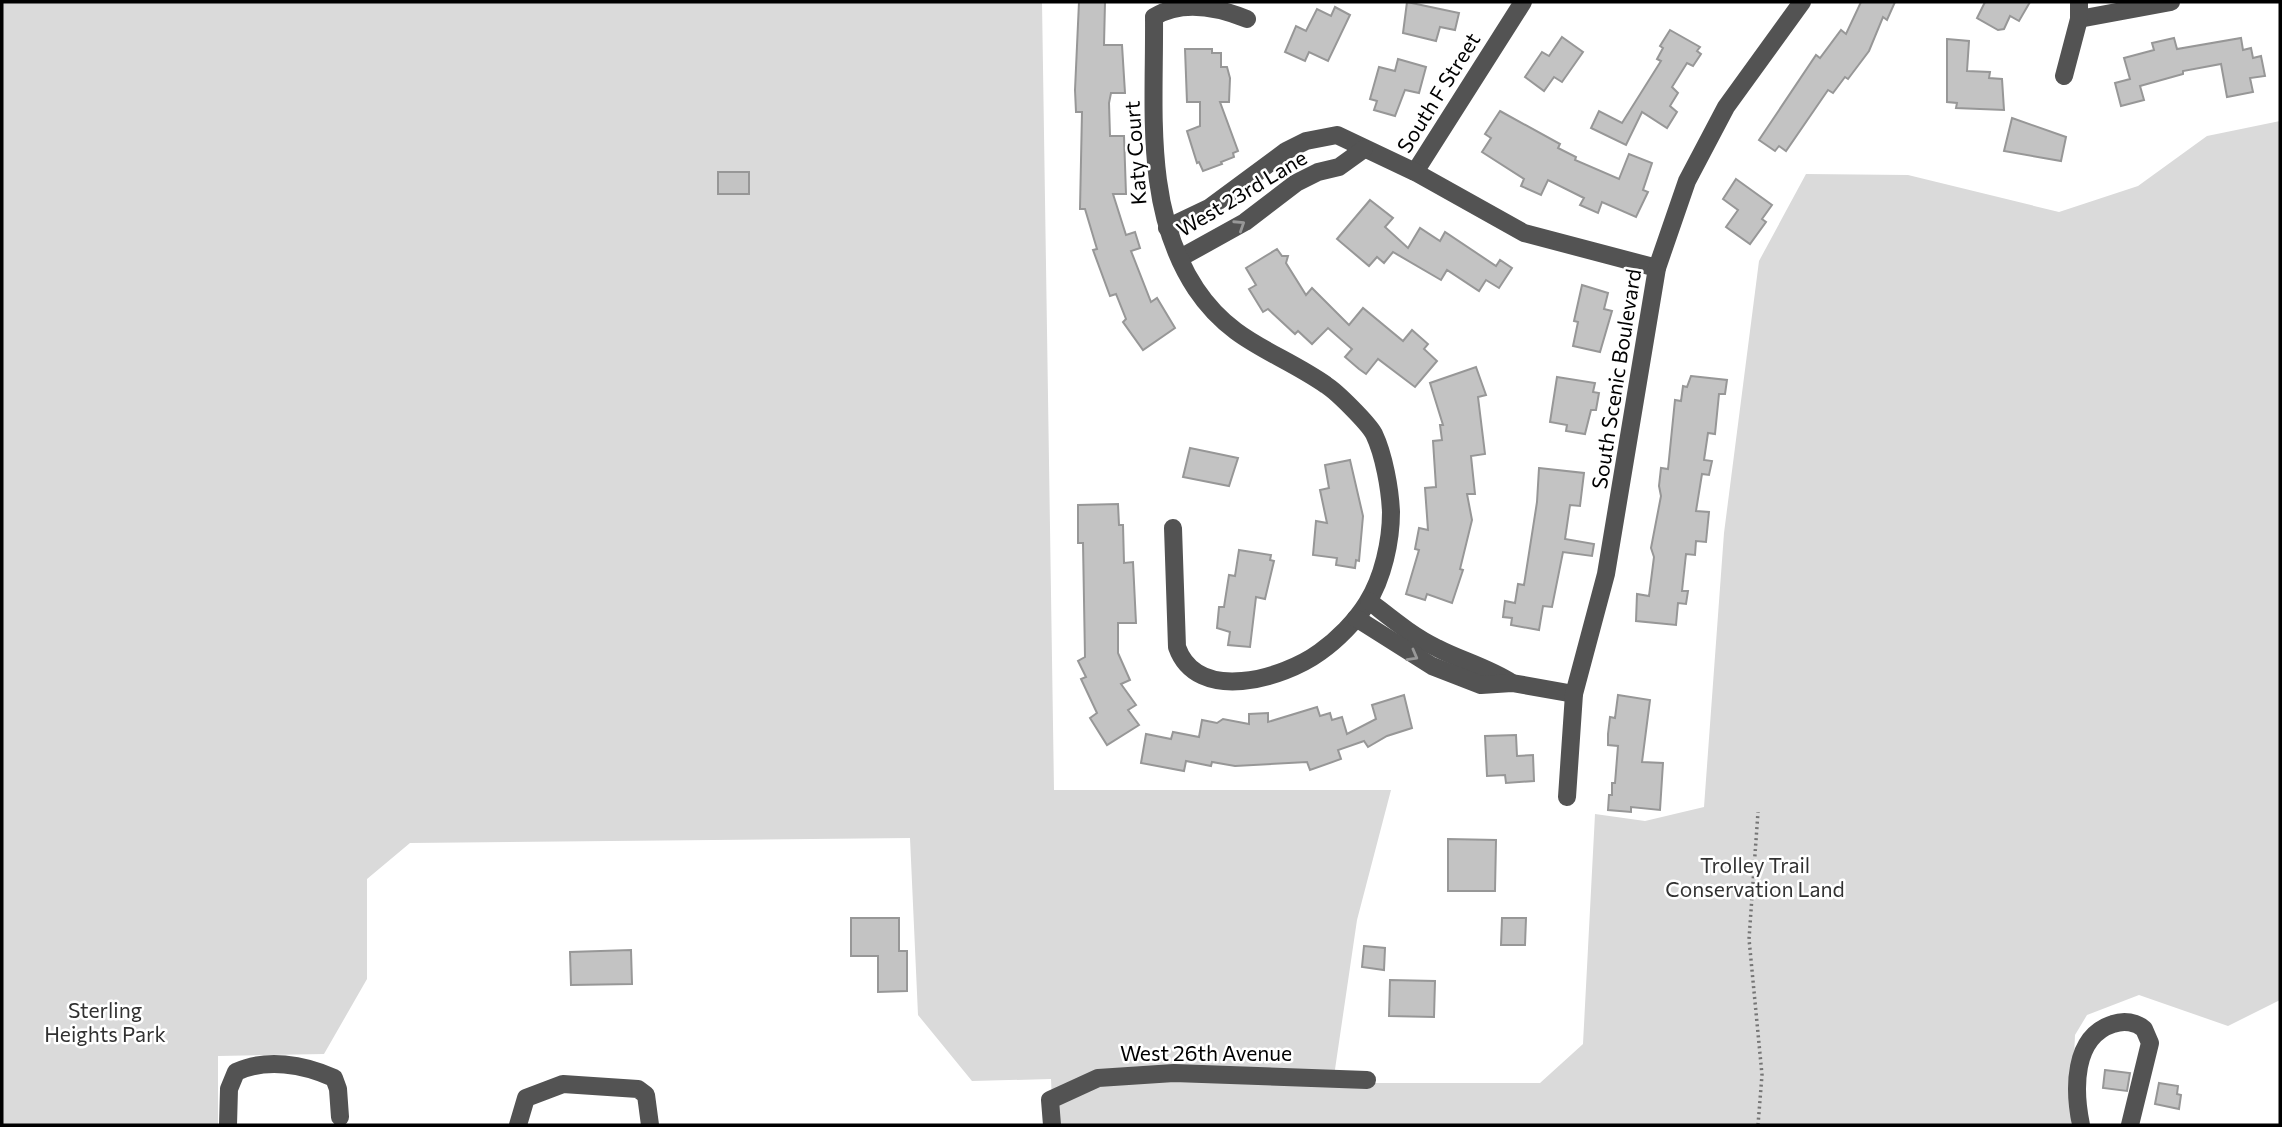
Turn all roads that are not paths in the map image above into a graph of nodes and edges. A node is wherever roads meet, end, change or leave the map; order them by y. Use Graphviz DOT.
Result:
graph roads {
  1 [pos="1523,2"];
  2 [pos="1802,2"];
  3 [pos="2171,2"];
  4 [pos="2079,10"];
  5 [pos="1247,19"];
  6 [pos="2064,76"];
  7 [pos="1364,149"];
  8 [pos="1415,172"];
  9 [pos="1167,228"];
  10 [pos="1180,258"];
  11 [pos="1657,268"];
  12 [pos="1172,528"];
  13 [pos="1369,601"];
  14 [pos="1356,618"];
  15 [pos="1512,683"];
  16 [pos="1574,694"];
  17 [pos="1567,797"];
  18 [pos="1367,1080"];
  19 [pos="340,1117"];
  20 [pos="228,1125"];
  21 [pos="518,1125"];
  22 [pos="650,1125"];
  23 [pos="1052,1125"];
  24 [pos="2081,1125"];
  25 [pos="2130,1125"];
  1 -- 8 [label="street, South F Street"];
  2 -- 11 [label="street, South Scenic Boulevard"];
  3 -- 4 [label="street"];
  4 -- 6 [label="street"];
  5 -- 9 [label="street, Katy Court"];
  7 -- 8 [label="street, West 23rd Lane"];
  7 -- 9 [label="street, West 23rd Lane"];
  10 -- 7 [label="street, West 23rd Lane, one-way"];
  8 -- 11 [label="street, West 23rd Lane"];
  9 -- 10 [label="street, Katy Court"];
  10 -- 13 [label="street, Katy Court"];
  11 -- 16 [label="street, South Scenic Boulevard"];
  12 -- 14 [label="street, Katy Court"];
  13 -- 14 [label="street, Katy Court"];
  13 -- 15 [label="street"];
  14 -- 15 [label="street, one-way"];
  15 -- 16 [label="street"];
  16 -- 17 [label="street, South Scenic Boulevard"];
  18 -- 23 [label="street, West 26th Avenue"];
  19 -- 20 [label="street"];
  21 -- 22 [label="street"];
  24 -- 25 [label="street"];
}
